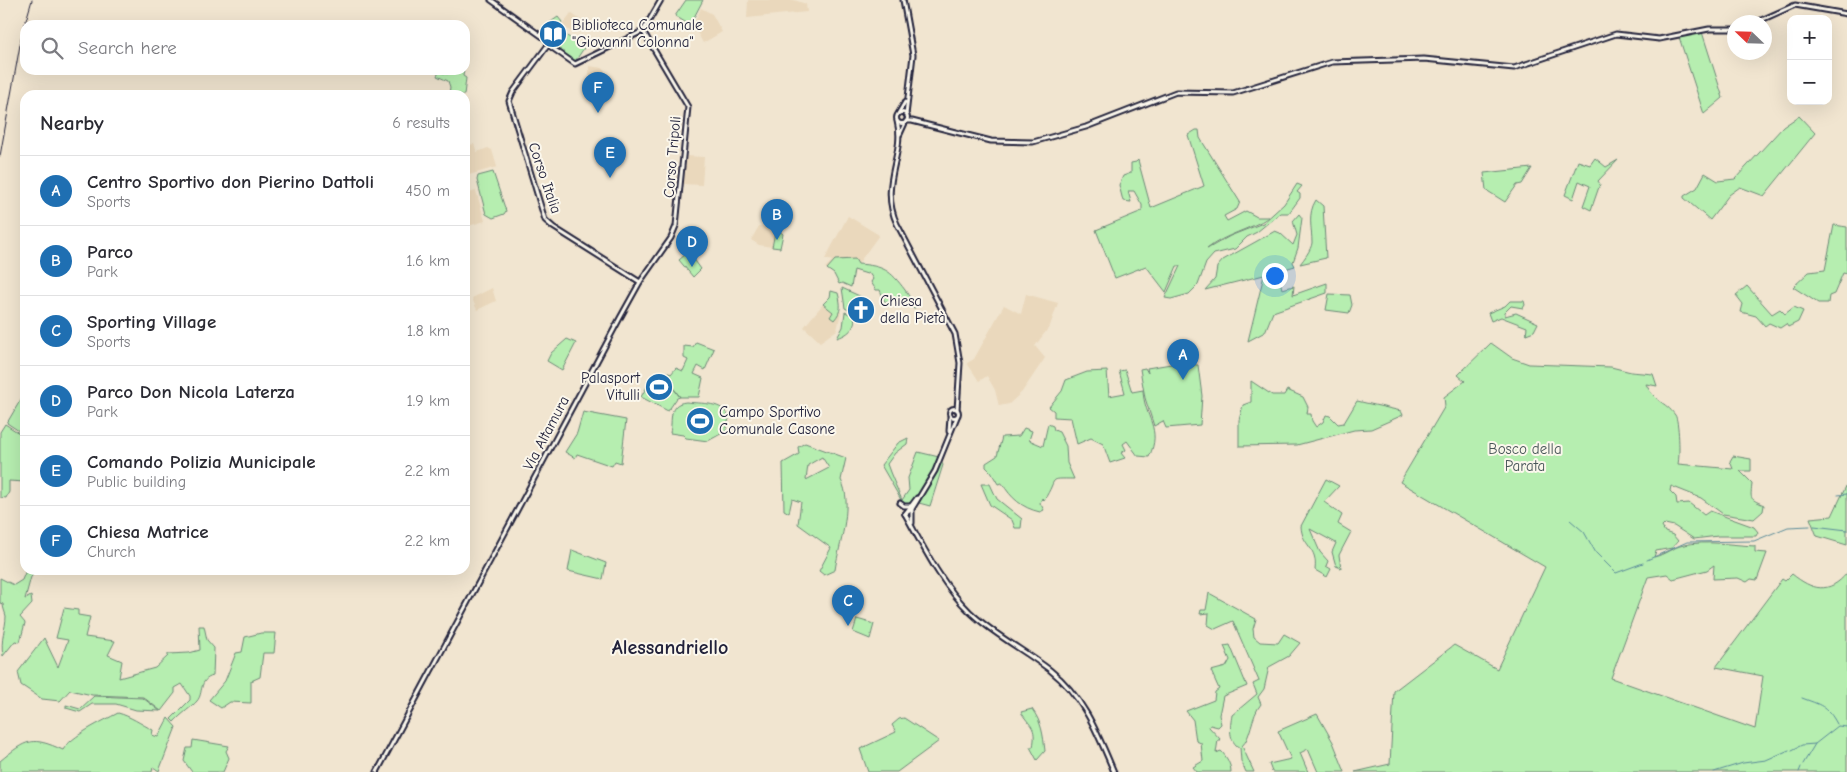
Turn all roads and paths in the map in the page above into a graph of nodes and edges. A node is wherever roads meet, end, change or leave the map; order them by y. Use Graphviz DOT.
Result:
graph roads {
  1 [pos="490,0"];
  2 [pos="661,0"];
  3 [pos="903,0"];
  4 [pos="1847,14"];
  5 [pos="1772,16"];
  6 [pos="1727,29"];
  7 [pos="643,30"];
  8 [pos="548,45"];
  9 [pos="908,94"];
  10 [pos="898,114"];
  11 [pos="906,115"];
  12 [pos="897,121"];
  13 [pos="915,121"];
  14 [pos="905,122"];
  15 [pos="898,142"];
  16 [pos="667,244"];
  17 [pos="640,282"];
  18 [pos="959,382"];
  19 [pos="952,409"];
  20 [pos="957,410"];
  21 [pos="950,416"];
  22 [pos="957,417"];
  23 [pos="947,441"];
  24 [pos="900,503"];
  25 [pos="912,508"];
  26 [pos="912,526"];
  27 [pos="377,772"];
  28 [pos="1114,772"];
  1 -- 8 [label="main road"];
  2 -- 7 [label="main road"];
  3 -- 9 [label="main road"];
  4 -- 5 [label="main road"];
  6 -- 13 [label="main road"];
  7 -- 8 [label="main road"];
  7 -- 16 [label="main road, Corso Tripoli"];
  8 -- 17 [label="main road, Corso Italia"];
  9 -- 10 [label="main road"];
  9 -- 11 [label="main road"];
  10 -- 11 [label="main road"];
  10 -- 12 [label="main road"];
  11 -- 13 [label="main road"];
  11 -- 14 [label="main road"];
  12 -- 14 [label="main road"];
  12 -- 15 [label="main road"];
  13 -- 14 [label="main road"];
  14 -- 15 [label="main road"];
  15 -- 18 [label="main road"];
  16 -- 17 [label="main road, Via Altamura"];
  17 -- 27 [label="main road, Via Altamura"];
  18 -- 19 [label="main road"];
  18 -- 20 [label="main road"];
  19 -- 20 [label="main road"];
  19 -- 21 [label="main road"];
  20 -- 22 [label="main road"];
  21 -- 22 [label="main road"];
  21 -- 23 [label="main road"];
  22 -- 23 [label="main road"];
  23 -- 25 [label="main road"];
  24 -- 25 [label="main road"];
  25 -- 26 [label="main road"];
  25 -- 26 [label="main road"];
  26 -- 28 [label="main road"];
}
